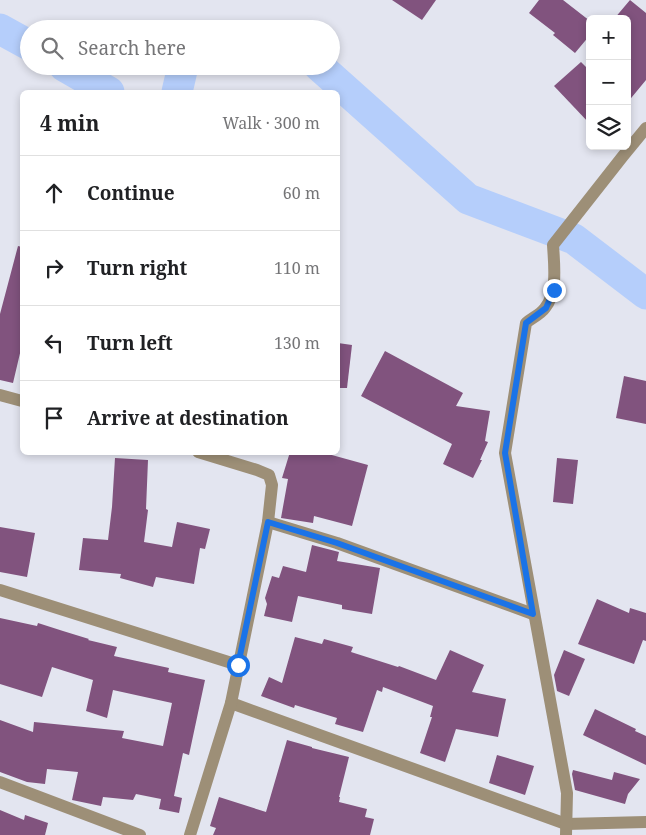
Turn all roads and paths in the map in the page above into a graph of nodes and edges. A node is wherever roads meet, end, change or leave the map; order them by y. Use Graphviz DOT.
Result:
graph roads {
  1 [pos="646,128"];
  2 [pos="0,394"];
  3 [pos="20,400"];
  4 [pos="208,455"];
  5 [pos="268,522"];
  6 [pos="0,590"];
  7 [pos="533,614"];
  8 [pos="238,665"];
  9 [pos="231,703"];
  10 [pos="0,782"];
  11 [pos="646,822"];
  12 [pos="566,830"];
  13 [pos="140,835"];
  14 [pos="190,835"];
  1 -- 7 [label="street"];
  2 -- 3 [label="street"];
  4 -- 5 [label="street"];
  5 -- 7 [label="street"];
  5 -- 8 [label="street"];
  6 -- 8 [label="street"];
  7 -- 12 [label="street"];
  8 -- 9 [label="street"];
  9 -- 12 [label="street"];
  9 -- 14 [label="street"];
  10 -- 13 [label="street"];
  11 -- 12 [label="street"];
}
